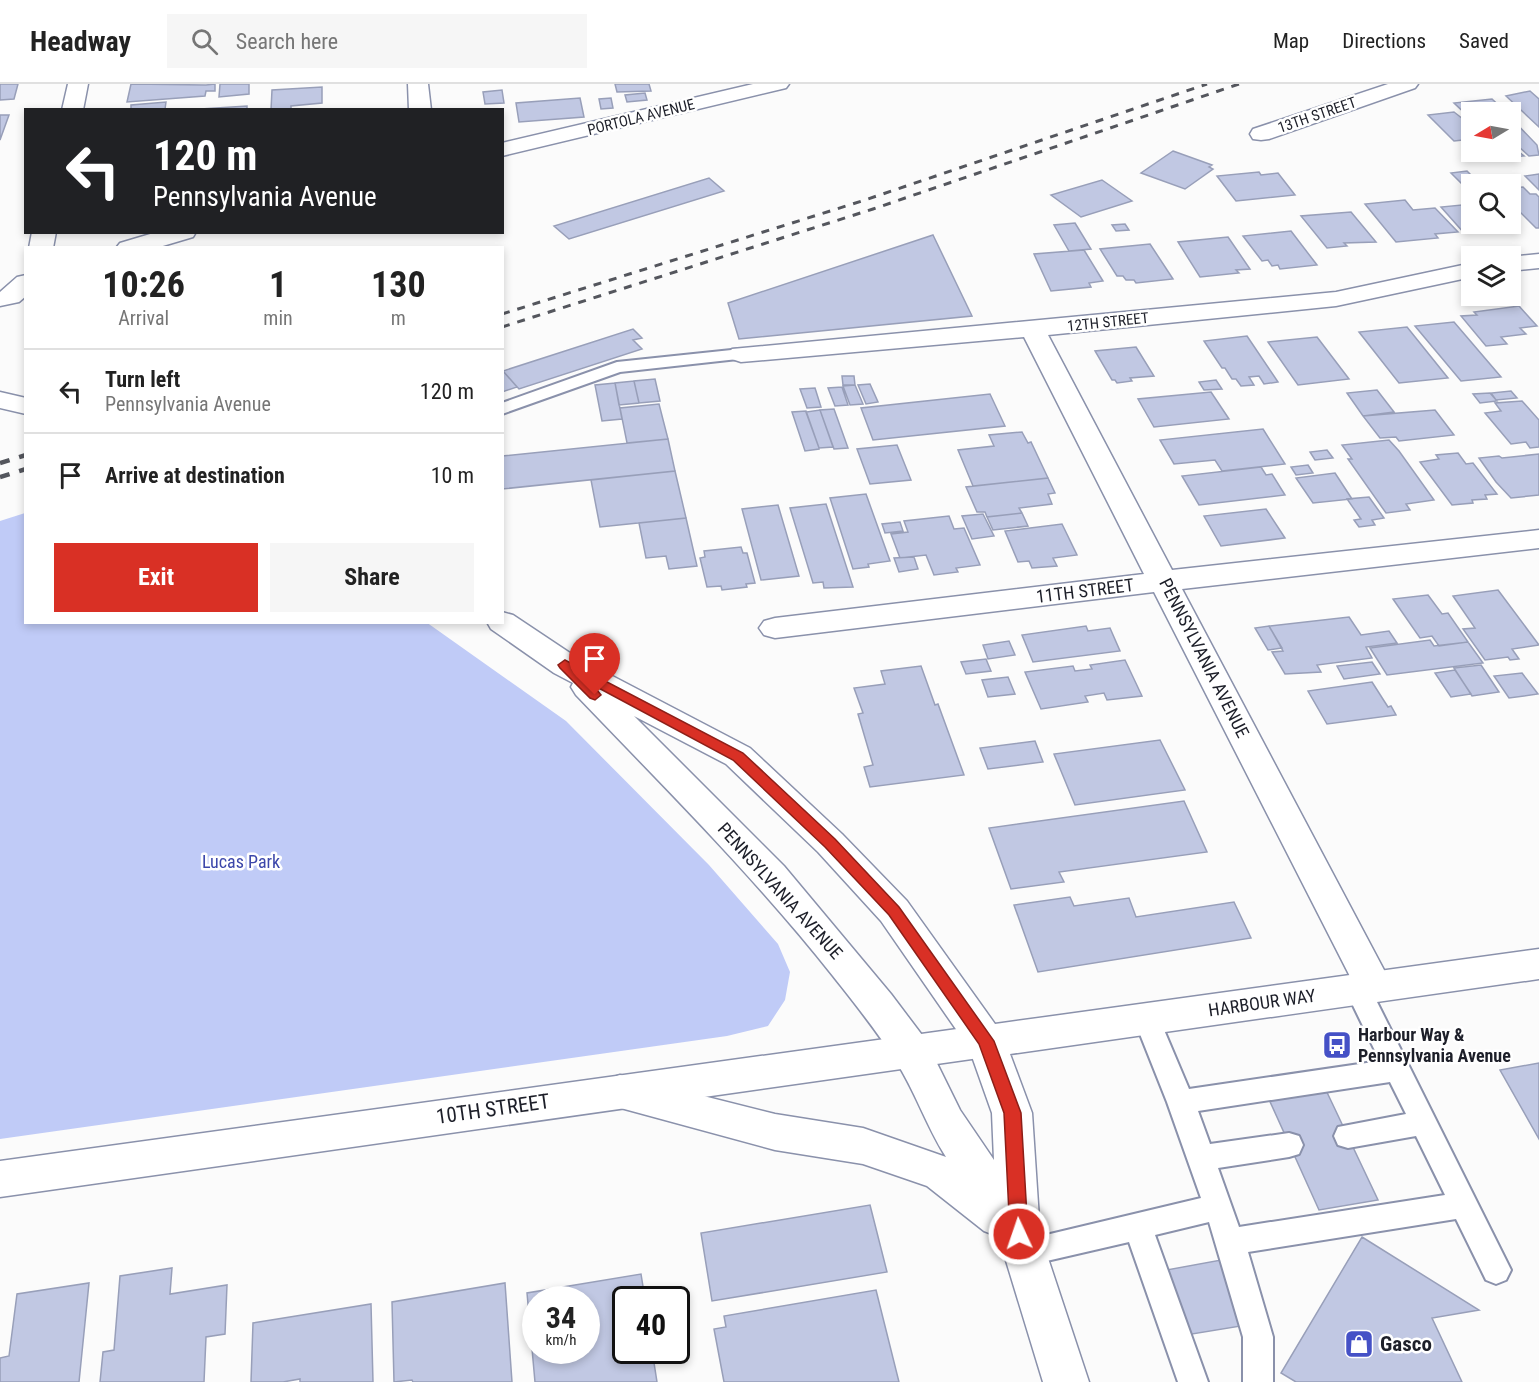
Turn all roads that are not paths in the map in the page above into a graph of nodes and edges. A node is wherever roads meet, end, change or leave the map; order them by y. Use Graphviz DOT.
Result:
graph roads {
  1 [pos="78,84"];
  2 [pos="418,84"];
  3 [pos="779,84"];
  4 [pos="1408,84"];
  5 [pos="72,108"];
  6 [pos="420,108"];
  7 [pos="1261,134"];
  8 [pos="504,150"];
  9 [pos="178,234"];
  10 [pos="135,246"];
  11 [pos="1539,261"];
  12 [pos="1521,263"];
  13 [pos="24,272"];
  14 [pos="0,273"];
  15 [pos="1461,273"];
  16 [pos="24,284"];
  17 [pos="0,299"];
  18 [pos="1032,329"];
  19 [pos="741,354"];
  20 [pos="0,400"];
  21 [pos="24,406"];
  22 [pos="504,408"];
  23 [pos="1539,539"];
  24 [pos="1164,581"];
  25 [pos="504,623"];
  26 [pos="775,628"];
  27 [pos="565,665"];
  28 [pos="1539,964"];
  29 [pos="1366,988"];
  30 [pos="1147,1019"];
  31 [pos="986,1041"];
  32 [pos="911,1051"];
  33 [pos="1397,1070"];
  34 [pos="620,1092"];
  35 [pos="1181,1102"];
  36 [pos="1424,1123"];
  37 [pos="1348,1136"];
  38 [pos="1289,1145"];
  39 [pos="1200,1158"];
  40 [pos="0,1179"];
  41 [pos="1464,1205"];
  42 [pos="1219,1208"];
  43 [pos="1138,1227"];
  44 [pos="1230,1242"];
  45 [pos="1022,1243"];
  46 [pos="1496,1270"];
  47 [pos="1066,1382"];
  48 [pos="1193,1382"];
  49 [pos="1258,1382"];
  1 -- 5 [label="street"];
  2 -- 6 [label="street"];
  3 -- 8 [label="street, PORTOLA AVENUE"];
  4 -- 7 [label="street, 13TH STREET"];
  9 -- 10 [label="street"];
  11 -- 12 [label="street"];
  13 -- 14 [label="street"];
  15 -- 18 [label="street, 12TH STREET"];
  16 -- 17 [label="street"];
  18 -- 19 [label="street, 12TH STREET"];
  18 -- 24 [label="street, PENNSYLVANIA AVENUE"];
  19 -- 22 [label="lane"];
  20 -- 21 [label="street"];
  23 -- 24 [label="street, 11TH STREET"];
  24 -- 26 [label="street, 11TH STREET"];
  24 -- 29 [label="street, PENNSYLVANIA AVENUE"];
  25 -- 27 [label="street, PENNSYLVANIA AVENUE"];
  27 -- 31 [label="street, PENNSYLVANIA AVENUE"];
  27 -- 32 [label="street, PENNSYLVANIA AVENUE"];
  28 -- 29 [label="street, HARBOUR WAY"];
  29 -- 30 [label="street, HARBOUR WAY"];
  29 -- 33 [label="lane"];
  30 -- 31 [label="street, HARBOUR WAY"];
  30 -- 35 [label="lane"];
  31 -- 32 [label="street, 10TH STREET"];
  31 -- 45 [label="street, PENNSYLVANIA AVENUE"];
  32 -- 34 [label="street, 10TH STREET"];
  32 -- 45 [label="street, PENNSYLVANIA AVENUE"];
  33 -- 35 [label="lane"];
  33 -- 36 [label="lane"];
  34 -- 40 [label="street, 10TH STREET"];
  34 -- 45 [label="street"];
  35 -- 39 [label="lane"];
  36 -- 37 [label="lane"];
  36 -- 41 [label="lane"];
  38 -- 39 [label="lane"];
  39 -- 42 [label="lane"];
  41 -- 44 [label="lane"];
  41 -- 46 [label="lane"];
  42 -- 43 [label="lane"];
  42 -- 44 [label="lane"];
  43 -- 45 [label="lane"];
  43 -- 48 [label="lane"];
  44 -- 49 [label="lane"];
  45 -- 47 [label="street, PENNSYLVANIA AVENUE"];
}
